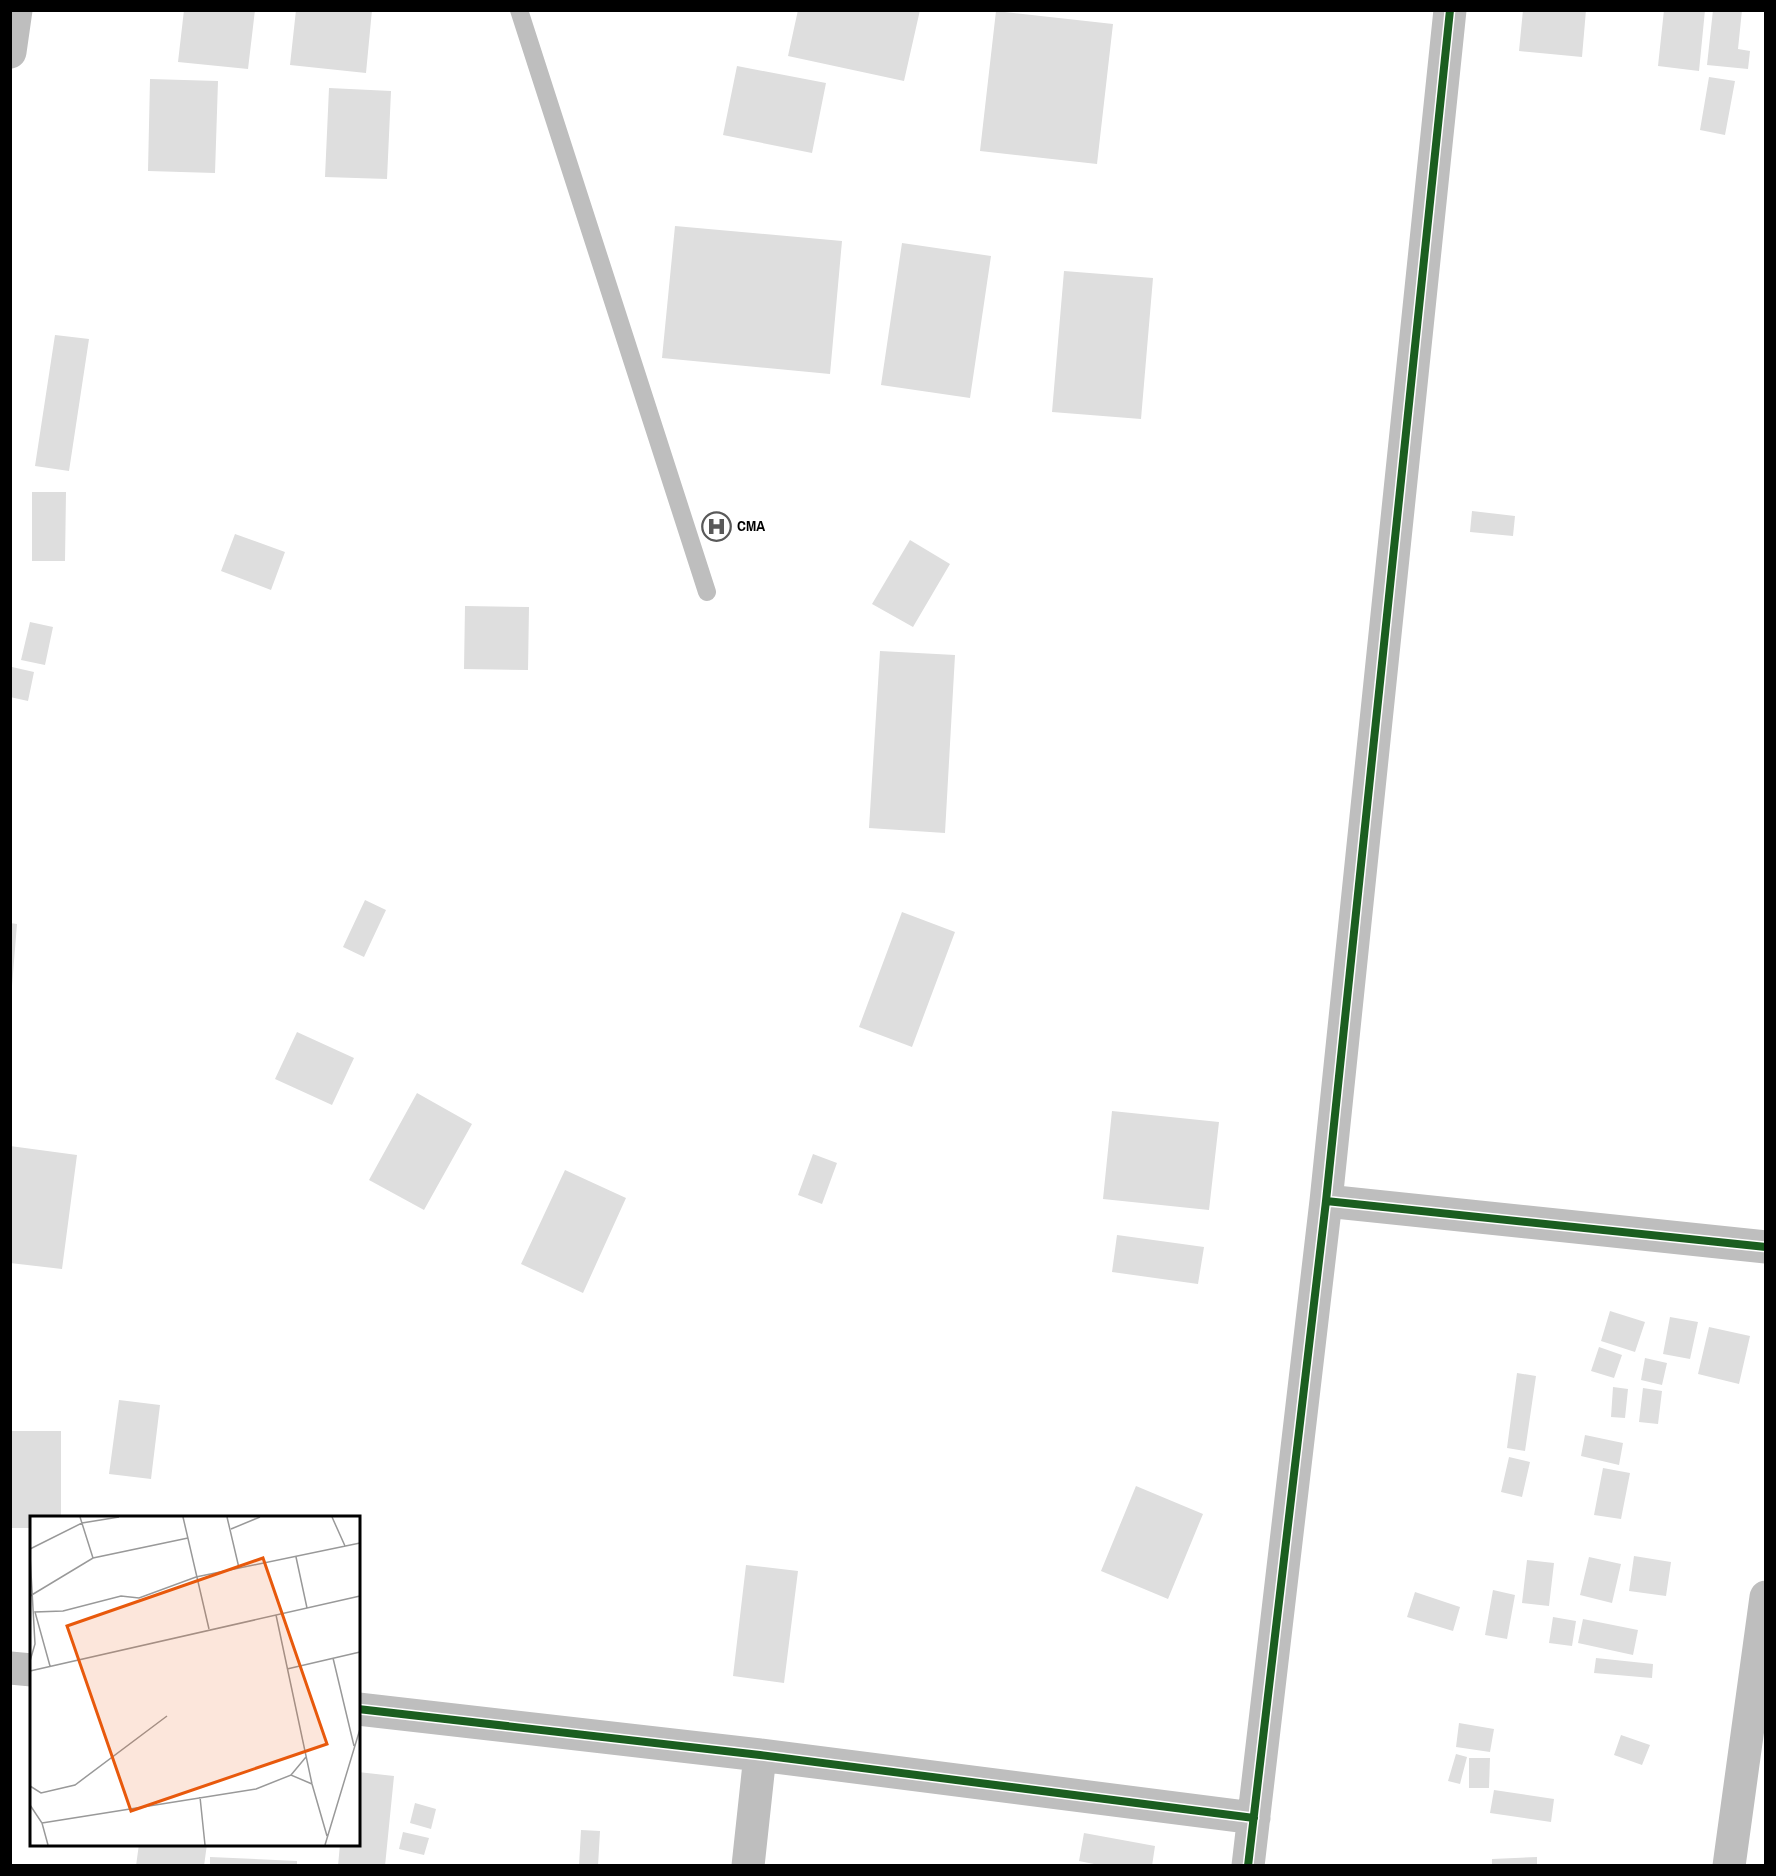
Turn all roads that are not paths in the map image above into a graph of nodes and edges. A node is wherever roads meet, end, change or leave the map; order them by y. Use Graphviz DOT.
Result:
graph roads {
  1 [pos="16,10"];
  2 [pos="519,10"];
  3 [pos="1450,10"];
  4 [pos="10,52"];
  5 [pos="706,592"];
  6 [pos="1326,1201"];
  7 [pos="1766,1247"];
  8 [pos="1766,1597"];
  9 [pos="1762,1646"];
  10 [pos="10,1668"];
  11 [pos="30,1670"];
  12 [pos="360,1708"];
  13 [pos="760,1755"];
  14 [pos="1254,1818"];
  15 [pos="748,1866"];
  16 [pos="1248,1866"];
  17 [pos="1729,1866"];
  1 -- 4 [label="street"];
  2 -- 5 [label="lane"];
  3 -- 6 [label="street"];
  6 -- 7 [label="street"];
  6 -- 14 [label="street"];
  8 -- 9 [label="street"];
  9 -- 17 [label="street"];
  10 -- 11 [label="street"];
  12 -- 13 [label="street"];
  13 -- 14 [label="street"];
  13 -- 15 [label="street"];
  14 -- 16 [label="street"];
}
